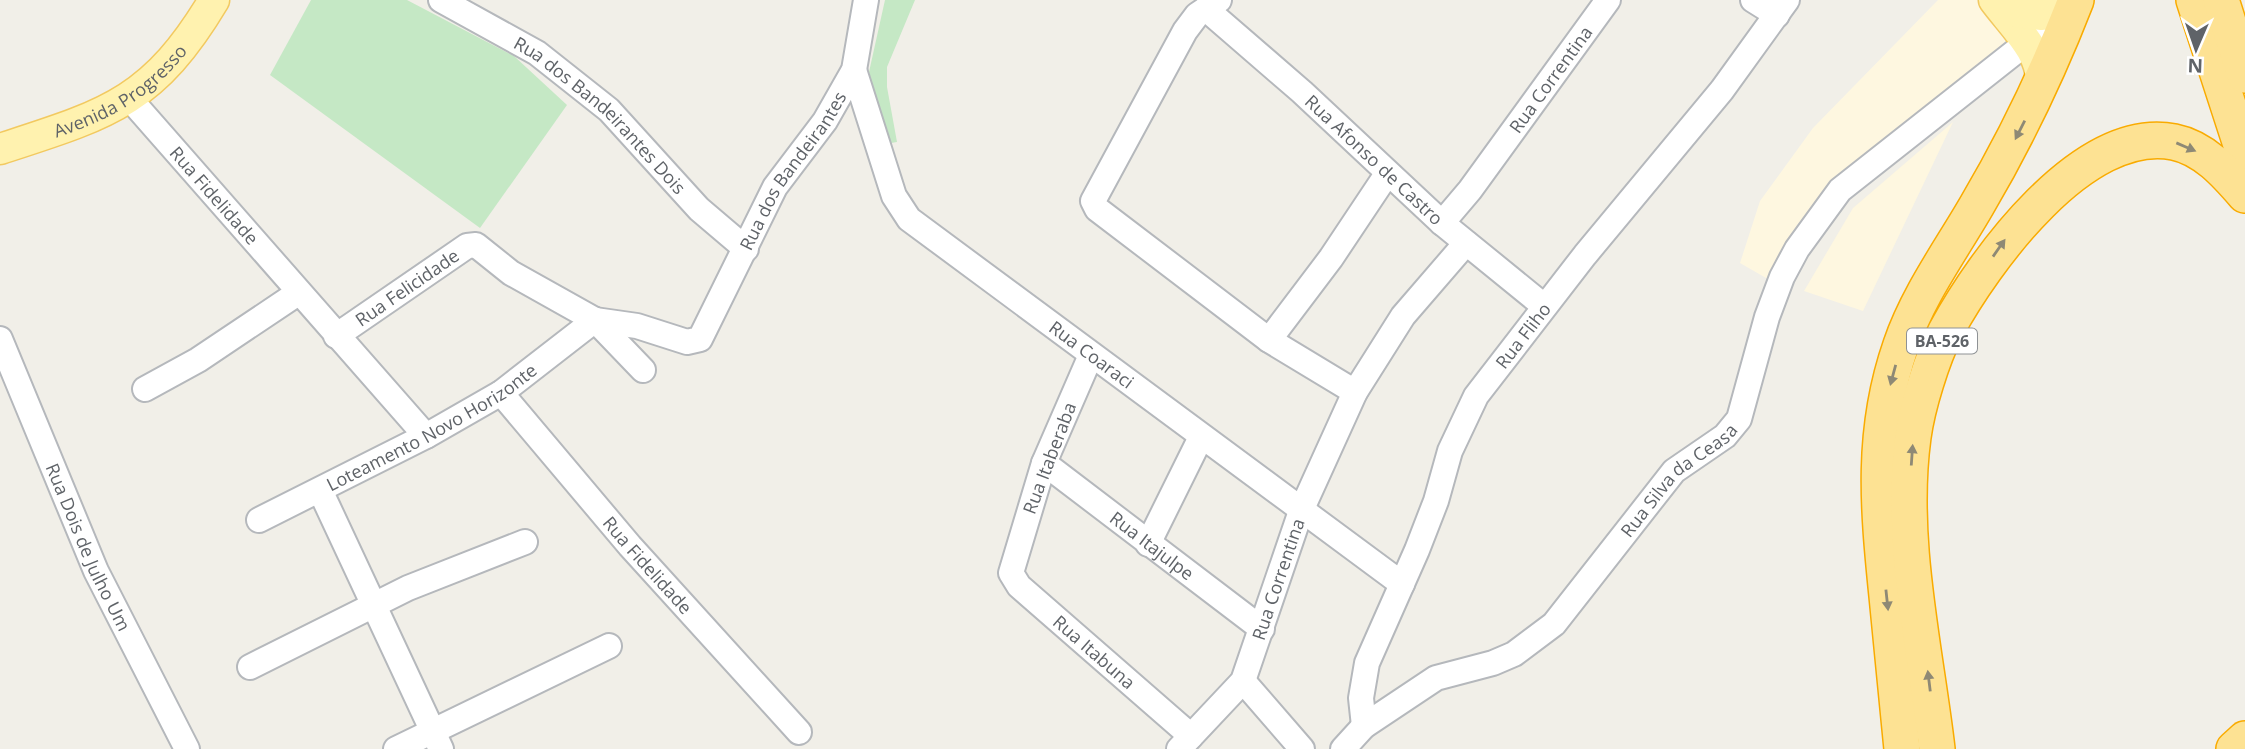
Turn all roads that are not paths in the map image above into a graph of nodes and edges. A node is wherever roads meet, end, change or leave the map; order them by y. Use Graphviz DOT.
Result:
graph roads {
  1 [pos="214,0"];
  2 [pos="441,0"];
  3 [pos="866,0"];
  4 [pos="1608,0"];
  5 [pos="1753,0"];
  6 [pos="1995,0"];
  7 [pos="2076,0"];
  8 [pos="2194,0"];
  9 [pos="2221,0"];
  10 [pos="1212,5"];
  11 [pos="1782,7"];
  12 [pos="2054,8"];
  13 [pos="2025,44"];
  14 [pos="854,70"];
  15 [pos="2245,75"];
  16 [pos="2040,86"];
  17 [pos="130,99"];
  18 [pos="0,149"];
  19 [pos="2245,157"];
  20 [pos="1387,173"];
  21 [pos="2245,195"];
  22 [pos="1441,223"];
  23 [pos="1466,243"];
  24 [pos="746,249"];
  25 [pos="298,293"];
  26 [pos="1544,306"];
  27 [pos="595,320"];
  28 [pos="336,336"];
  29 [pos="0,339"];
  30 [pos="1269,340"];
  31 [pos="1091,355"];
  32 [pos="643,370"];
  33 [pos="145,389"];
  34 [pos="1355,392"];
  35 [pos="501,393"];
  36 [pos="426,436"];
  37 [pos="1202,437"];
  38 [pos="1044,463"];
  39 [pos="320,490"];
  40 [pos="1301,511"];
  41 [pos="259,520"];
  42 [pos="525,542"];
  43 [pos="1148,544"];
  44 [pos="1011,563"];
  45 [pos="1402,584"];
  46 [pos="374,604"];
  47 [pos="1262,629"];
  48 [pos="609,646"];
  49 [pos="250,667"];
  50 [pos="1243,681"];
  51 [pos="1364,726"];
  52 [pos="799,732"];
  53 [pos="2245,739"];
  54 [pos="437,740"];
  55 [pos="1185,742"];
  56 [pos="187,749"];
  57 [pos="396,749"];
  58 [pos="1302,749"];
  59 [pos="1343,749"];
  60 [pos="1902,749"];
  61 [pos="1937,749"];
  62 [pos="2234,749"];
  1 -- 17 [label="main road, Avenida Progresso"];
  2 -- 24 [label="street, Rua dos Bandeirantes Dois"];
  3 -- 14 [label="street, Rua dos Bandeirantes"];
  4 -- 22 [label="street, Rua Correntina"];
  5 -- 11 [label="street"];
  6 -- 12 [label="main road"];
  6 -- 13 [label="main road"];
  7 -- 16 [label="highway"];
  8 -- 19 [label="highway"];
  9 -- 15 [label="highway"];
  10 -- 20 [label="street, Rua Afonso de Castro"];
  10 -- 30 [label="street"];
  11 -- 26 [label="street, Rua Fliho"];
  12 -- 13 [label="street, Rua Silva da Ceasa"];
  13 -- 16 [label="main road"];
  13 -- 51 [label="street, Rua Silva da Ceasa"];
  14 -- 24 [label="street, Rua dos Bandeirantes"];
  14 -- 31 [label="street, Rua Coaraci"];
  16 -- 60 [label="highway, one-way"];
  17 -- 18 [label="main road, Avenida Progresso"];
  17 -- 25 [label="street, Rua Fidelidade"];
  20 -- 22 [label="street, Rua Afonso de Castro"];
  20 -- 30 [label="street"];
  61 -- 21 [label="highway, BA-526, one-way"];
  22 -- 23 [label="street, Rua Afonso de Castro"];
  23 -- 26 [label="street, Rua Afonso de Castro"];
  23 -- 34 [label="street, Rua Correntina"];
  24 -- 27 [label="street, Rua dos Bandeirantes"];
  25 -- 28 [label="street, Rua Fidelidade"];
  25 -- 33 [label="street"];
  26 -- 45 [label="street, Rua Fliho"];
  27 -- 28 [label="street, Rua Felicidade"];
  27 -- 32 [label="street"];
  27 -- 35 [label="street, Loteamento Novo Horizonte"];
  28 -- 36 [label="street, Rua Fidelidade"];
  29 -- 56 [label="street, Rua Dois de Julho Um"];
  30 -- 34 [label="street"];
  31 -- 37 [label="street, Rua Coaraci"];
  31 -- 38 [label="street, Rua Itaberaba"];
  34 -- 40 [label="street, Rua Correntina"];
  35 -- 36 [label="street, Loteamento Novo Horizonte"];
  35 -- 52 [label="street, Rua Fidelidade"];
  36 -- 39 [label="street, Loteamento Novo Horizonte"];
  37 -- 40 [label="street, Rua Coaraci"];
  37 -- 43 [label="street"];
  38 -- 43 [label="street, Rua Itajulpe"];
  38 -- 44 [label="street, Rua Itaberaba"];
  39 -- 41 [label="street, Loteamento Novo Horizonte"];
  39 -- 46 [label="street"];
  40 -- 45 [label="street, Rua Coaraci"];
  40 -- 47 [label="street, Rua Correntina"];
  42 -- 46 [label="street"];
  43 -- 47 [label="street, Rua Itajulpe"];
  44 -- 55 [label="street, Rua Itabuna"];
  45 -- 51 [label="street, Rua Fliho"];
  46 -- 49 [label="street"];
  46 -- 54 [label="street"];
  47 -- 50 [label="street, Rua Correntina"];
  48 -- 54 [label="street"];
  50 -- 55 [label="street, Rua Correntina"];
  50 -- 58 [label="street"];
  51 -- 59 [label="street, Rua Silva da Ceasa"];
  53 -- 62 [label="highway"];
  54 -- 57 [label="street"];
}
